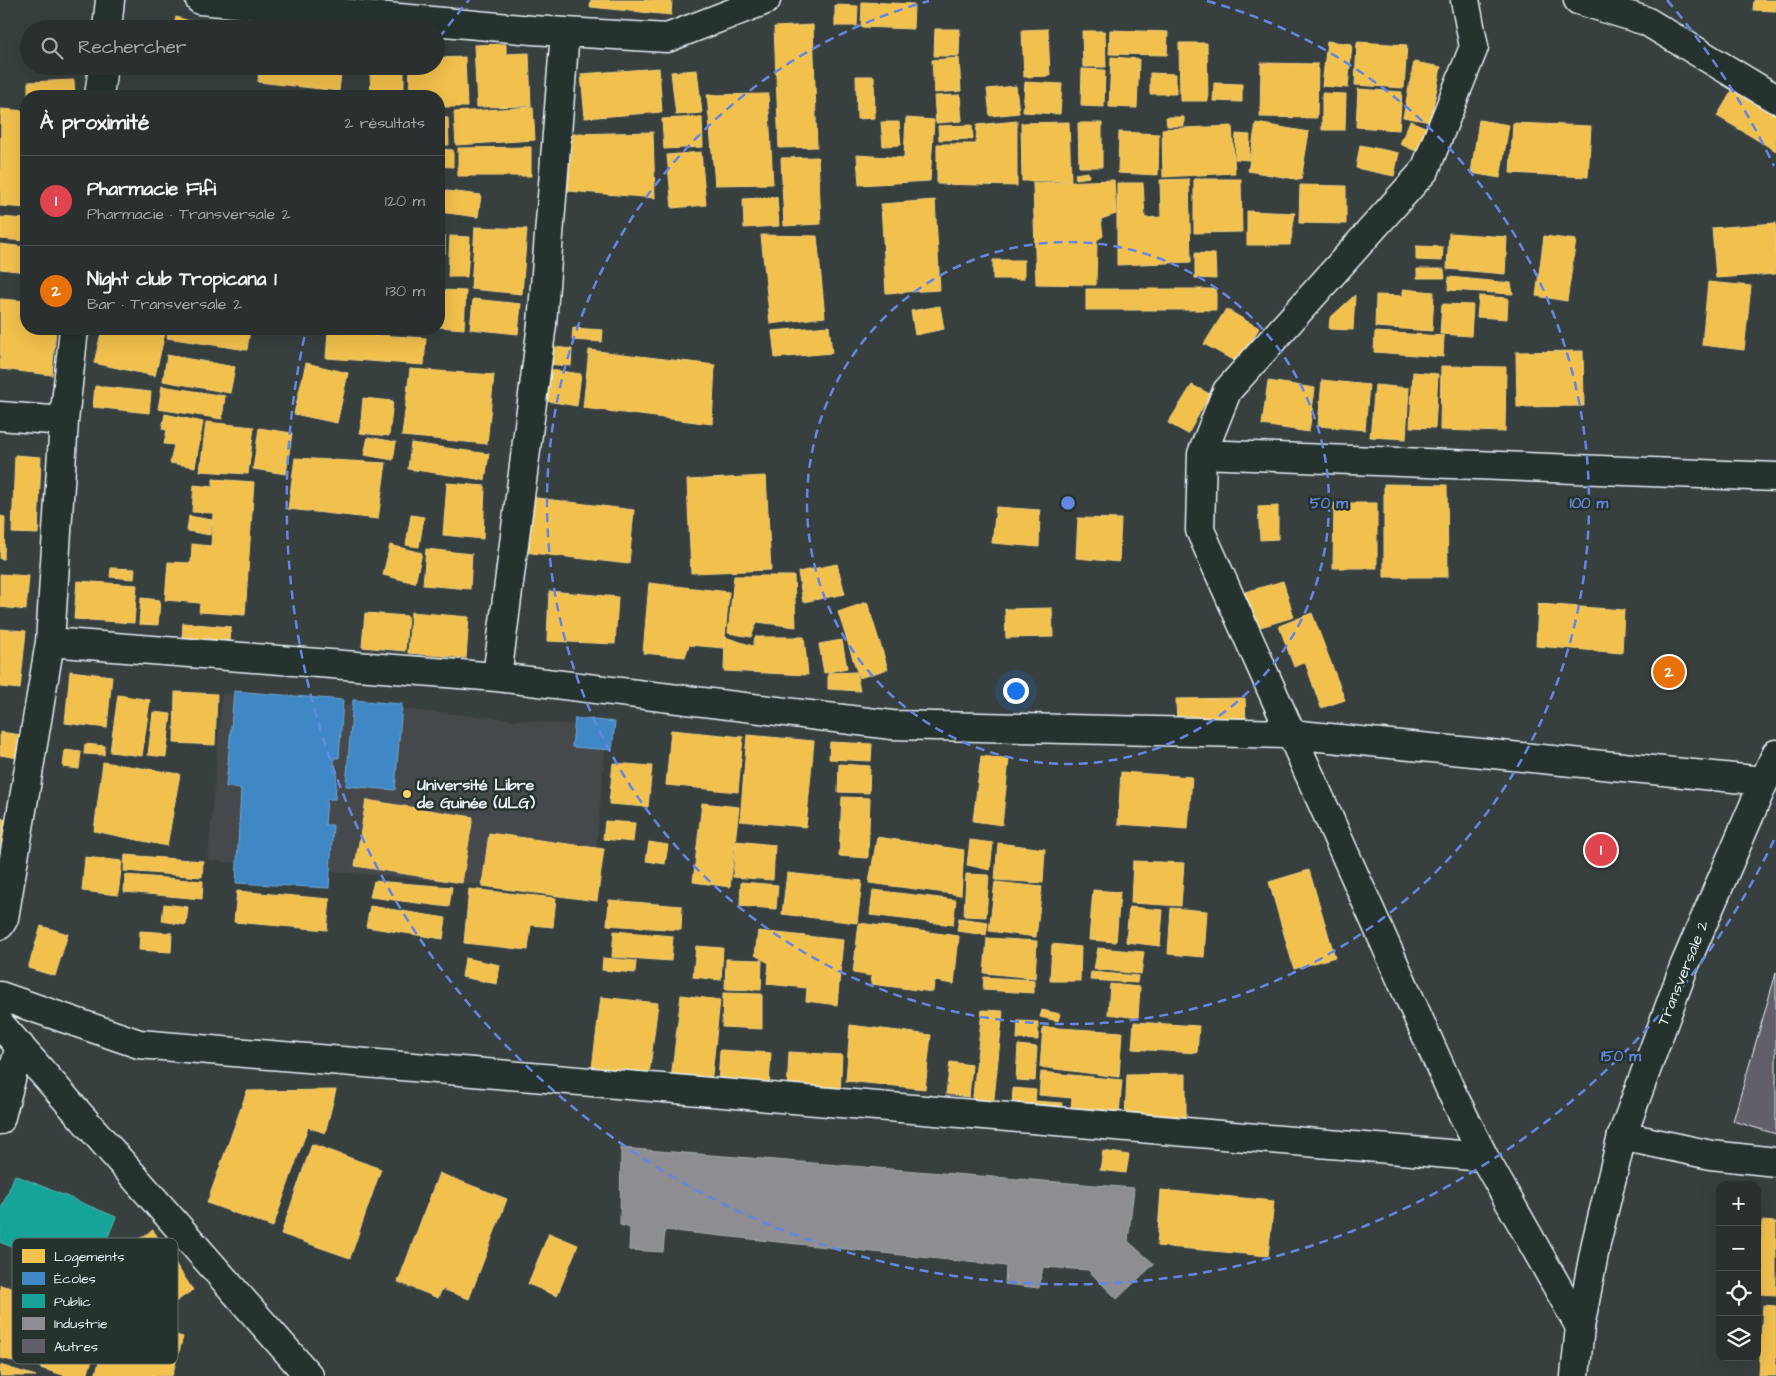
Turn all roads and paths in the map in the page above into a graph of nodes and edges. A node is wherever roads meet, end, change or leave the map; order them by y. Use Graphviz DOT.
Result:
graph roads {
  1 [pos="110,0"];
  2 [pos="200,0"];
  3 [pos="766,0"];
  4 [pos="1466,0"];
  5 [pos="1578,0"];
  6 [pos="108,20"];
  7 [pos="428,20"];
  8 [pos="445,21"];
  9 [pos="565,32"];
  10 [pos="102,75"];
  11 [pos="101,90"];
  12 [pos="1776,98"];
  13 [pos="73,335"];
  14 [pos="0,416"];
  15 [pos="64,421"];
  16 [pos="1202,454"];
  17 [pos="1776,477"];
  18 [pos="50,642"];
  19 [pos="497,677"];
  20 [pos="1290,734"];
  21 [pos="1772,766"];
  22 [pos="0,925"];
  23 [pos="0,996"];
  24 [pos="0,1024"];
  25 [pos="20,1046"];
  26 [pos="2,1106"];
  27 [pos="1622,1136"];
  28 [pos="1484,1157"];
  29 [pos="1776,1162"];
  30 [pos="1580,1326"];
  31 [pos="309,1376"];
  32 [pos="1575,1376"];
  1 -- 6 [label="street"];
  2 -- 7 [label="street"];
  3 -- 9 [label="street"];
  4 -- 16 [label="street"];
  5 -- 12 [label="street"];
  8 -- 9 [label="street"];
  9 -- 19 [label="street"];
  10 -- 11 [label="street"];
  13 -- 15 [label="street"];
  14 -- 15 [label="street"];
  15 -- 18 [label="street"];
  16 -- 17 [label="street"];
  16 -- 20 [label="street"];
  18 -- 19 [label="street"];
  18 -- 22 [label="street"];
  19 -- 20 [label="street"];
  20 -- 21 [label="street"];
  20 -- 28 [label="street"];
  21 -- 27 [label="street, Transversale 2"];
  23 -- 28 [label="street"];
  24 -- 25 [label="street"];
  25 -- 26 [label="street"];
  25 -- 31 [label="street"];
  27 -- 29 [label="street"];
  27 -- 30 [label="street, Transversale 2"];
  28 -- 30 [label="street"];
  30 -- 32 [label="street, Transversale 2"];
}
